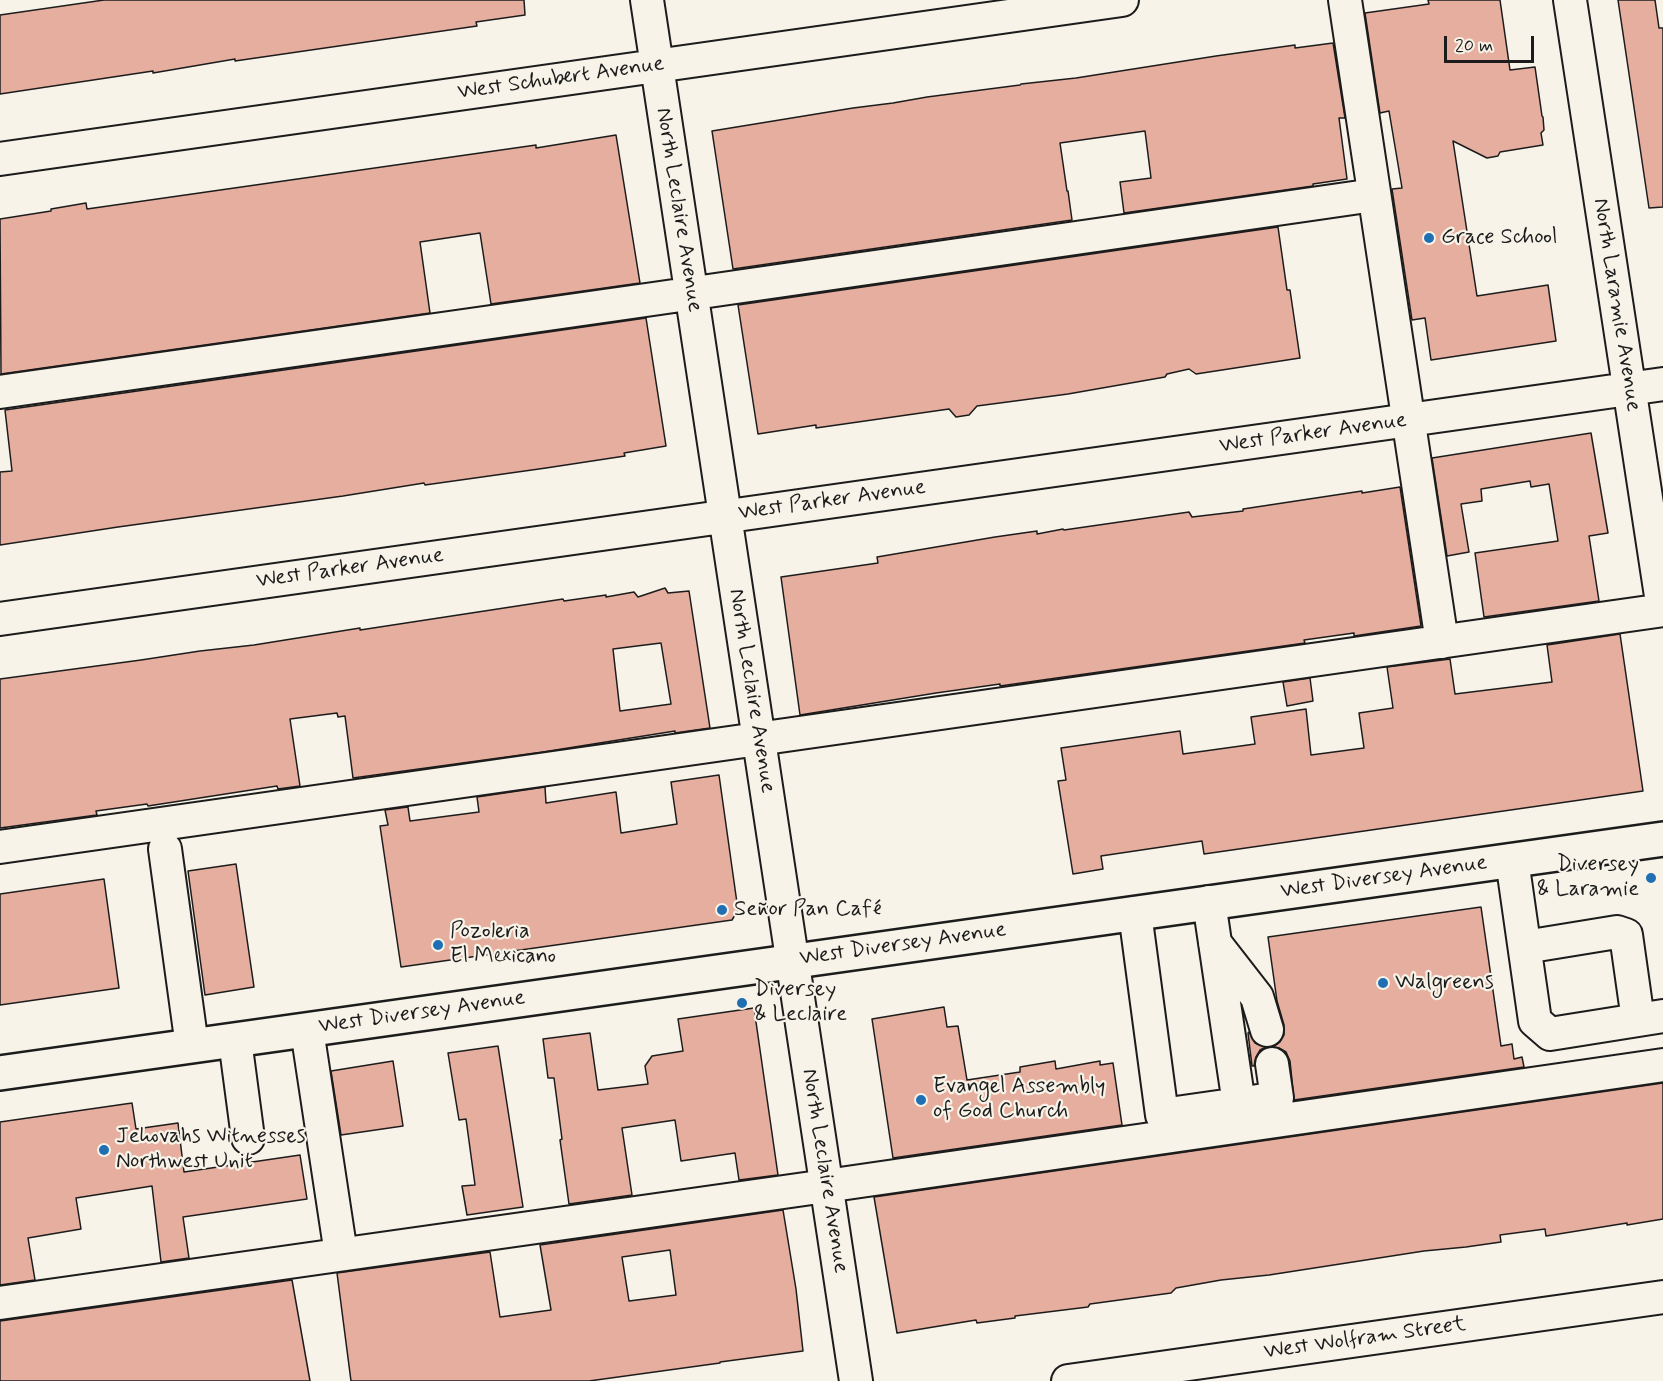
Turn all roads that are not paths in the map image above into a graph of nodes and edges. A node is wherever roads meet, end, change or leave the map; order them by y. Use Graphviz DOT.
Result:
graph roads {
  1 [pos="647,0"];
  2 [pos="1122,0"];
  3 [pos="1345,0"];
  4 [pos="1570,0"];
  5 [pos="657,66"];
  6 [pos="0,159"];
  7 [pos="1374,195"];
  8 [pos="691,294"];
  9 [pos="1663,384"];
  10 [pos="1629,389"];
  11 [pos="0,392"];
  12 [pos="1408,420"];
  13 [pos="725,517"];
  14 [pos="1663,610"];
  15 [pos="0,619"];
  16 [pos="1442,642"];
  17 [pos="758,739"];
  18 [pos="1663,839"];
  19 [pos="0,847"];
  20 [pos="165,849"];
  21 [pos="1512,860"];
  22 [pos="1209,902"];
  23 [pos="1135,913"];
  24 [pos="1215,942"];
  25 [pos="1525,947"];
  26 [pos="792,961"];
  27 [pos="1651,1018"];
  28 [pos="307,1030"];
  29 [pos="1267,1030"];
  30 [pos="235,1040"];
  31 [pos="192,1046"];
  32 [pos="1272,1064"];
  33 [pos="1663,1065"];
  34 [pos="0,1073"];
  35 [pos="1239,1104"];
  36 [pos="248,1138"];
  37 [pos="826,1186"];
  38 [pos="341,1254"];
  39 [pos="1663,1297"];
  40 [pos="0,1303"];
  41 [pos="856,1381"];
  42 [pos="1068,1381"];
  1 -- 5 [label="street, North Leclaire Avenue"];
  2 -- 5 [label="street, West Schubert Avenue"];
  3 -- 7 [label="street"];
  4 -- 10 [label="street, North Laramie Avenue"];
  5 -- 6 [label="street, West Schubert Avenue"];
  5 -- 8 [label="street, North Leclaire Avenue"];
  7 -- 8 [label="street"];
  7 -- 12 [label="street"];
  8 -- 11 [label="street"];
  8 -- 13 [label="street, North Leclaire Avenue"];
  9 -- 10 [label="street, West Parker Avenue"];
  10 -- 12 [label="street, West Parker Avenue"];
  10 -- 14 [label="street, North Laramie Avenue"];
  12 -- 13 [label="street, West Parker Avenue"];
  12 -- 16 [label="street"];
  13 -- 15 [label="street, West Parker Avenue"];
  13 -- 17 [label="street, North Leclaire Avenue"];
  14 -- 16 [label="street"];
  16 -- 17 [label="street"];
  17 -- 19 [label="street"];
  17 -- 26 [label="street, North Leclaire Avenue"];
  18 -- 21 [label="main road, West Diversey Avenue"];
  20 -- 31 [label="street"];
  21 -- 22 [label="main road, West Diversey Avenue"];
  21 -- 25 [label="street"];
  22 -- 23 [label="main road, West Diversey Avenue"];
  22 -- 24 [label="street"];
  23 -- 26 [label="main road, West Diversey Avenue"];
  23 -- 35 [label="street"];
  24 -- 29 [label="street"];
  24 -- 35 [label="street"];
  25 -- 27 [label="street"];
  25 -- 27 [label="street"];
  26 -- 28 [label="main road, West Diversey Avenue"];
  26 -- 37 [label="street, North Leclaire Avenue"];
  28 -- 30 [label="main road, West Diversey Avenue"];
  28 -- 38 [label="street"];
  30 -- 31 [label="main road, West Diversey Avenue"];
  30 -- 36 [label="street"];
  31 -- 34 [label="main road, West Diversey Avenue"];
  32 -- 35 [label="street"];
  33 -- 37 [label="street"];
  37 -- 38 [label="street"];
  37 -- 41 [label="street, North Leclaire Avenue"];
  38 -- 40 [label="street"];
  39 -- 42 [label="street, West Wolfram Street"];
}
